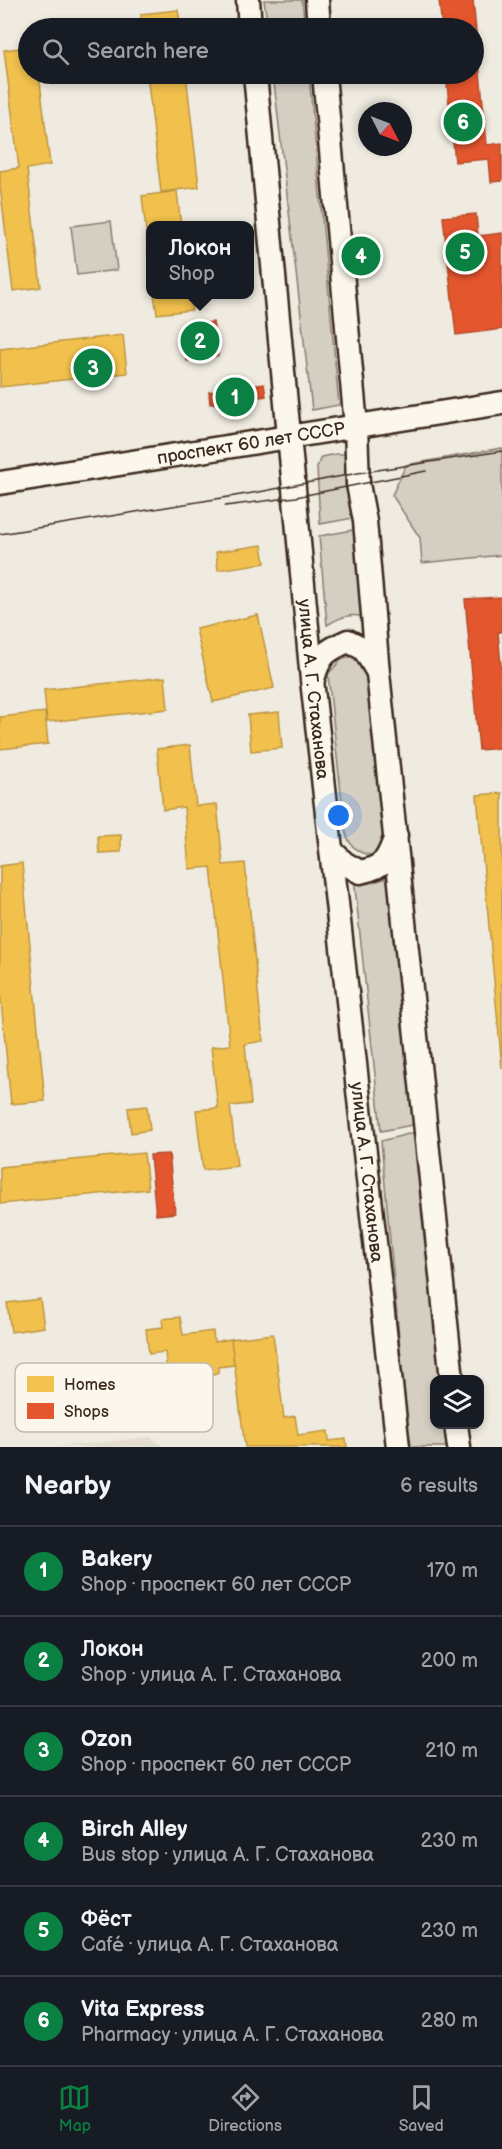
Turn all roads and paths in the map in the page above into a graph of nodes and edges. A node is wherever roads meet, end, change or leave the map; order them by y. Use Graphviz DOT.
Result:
graph roads {
  1 [pos="248,0"];
  2 [pos="317,0"];
  3 [pos="249,18"];
  4 [pos="319,18"];
  5 [pos="256,84"];
  6 [pos="325,84"];
  7 [pos="502,403"];
  8 [pos="356,426"];
  9 [pos="289,437"];
  10 [pos="0,483"];
  11 [pos="378,673"];
  12 [pos="312,680"];
  13 [pos="396,835"];
  14 [pos="332,851"];
  15 [pos="451,1375"];
  16 [pos="457,1429"];
  17 [pos="398,1447"];
  18 [pos="459,1447"];
  1 -- 3 [label="main road"];
  2 -- 4 [label="main road"];
  5 -- 9 [label="main road, улица А. Г. Стаханова"];
  6 -- 8 [label="main road"];
  7 -- 8 [label="main road, проспект 60 лет СССР"];
  8 -- 9 [label="main road, проспект 60 лет СССР"];
  8 -- 11 [label="main road"];
  9 -- 10 [label="main road, проспект 60 лет СССР"];
  9 -- 12 [label="main road, улица А. Г. Стаханова"];
  11 -- 12 [label="main road"];
  11 -- 13 [label="main road"];
  12 -- 14 [label="main road, улица А. Г. Стаханова"];
  13 -- 14 [label="main road"];
  13 -- 15 [label="main road"];
  14 -- 17 [label="main road, улица А. Г. Стаханова"];
  16 -- 18 [label="main road"];
}
